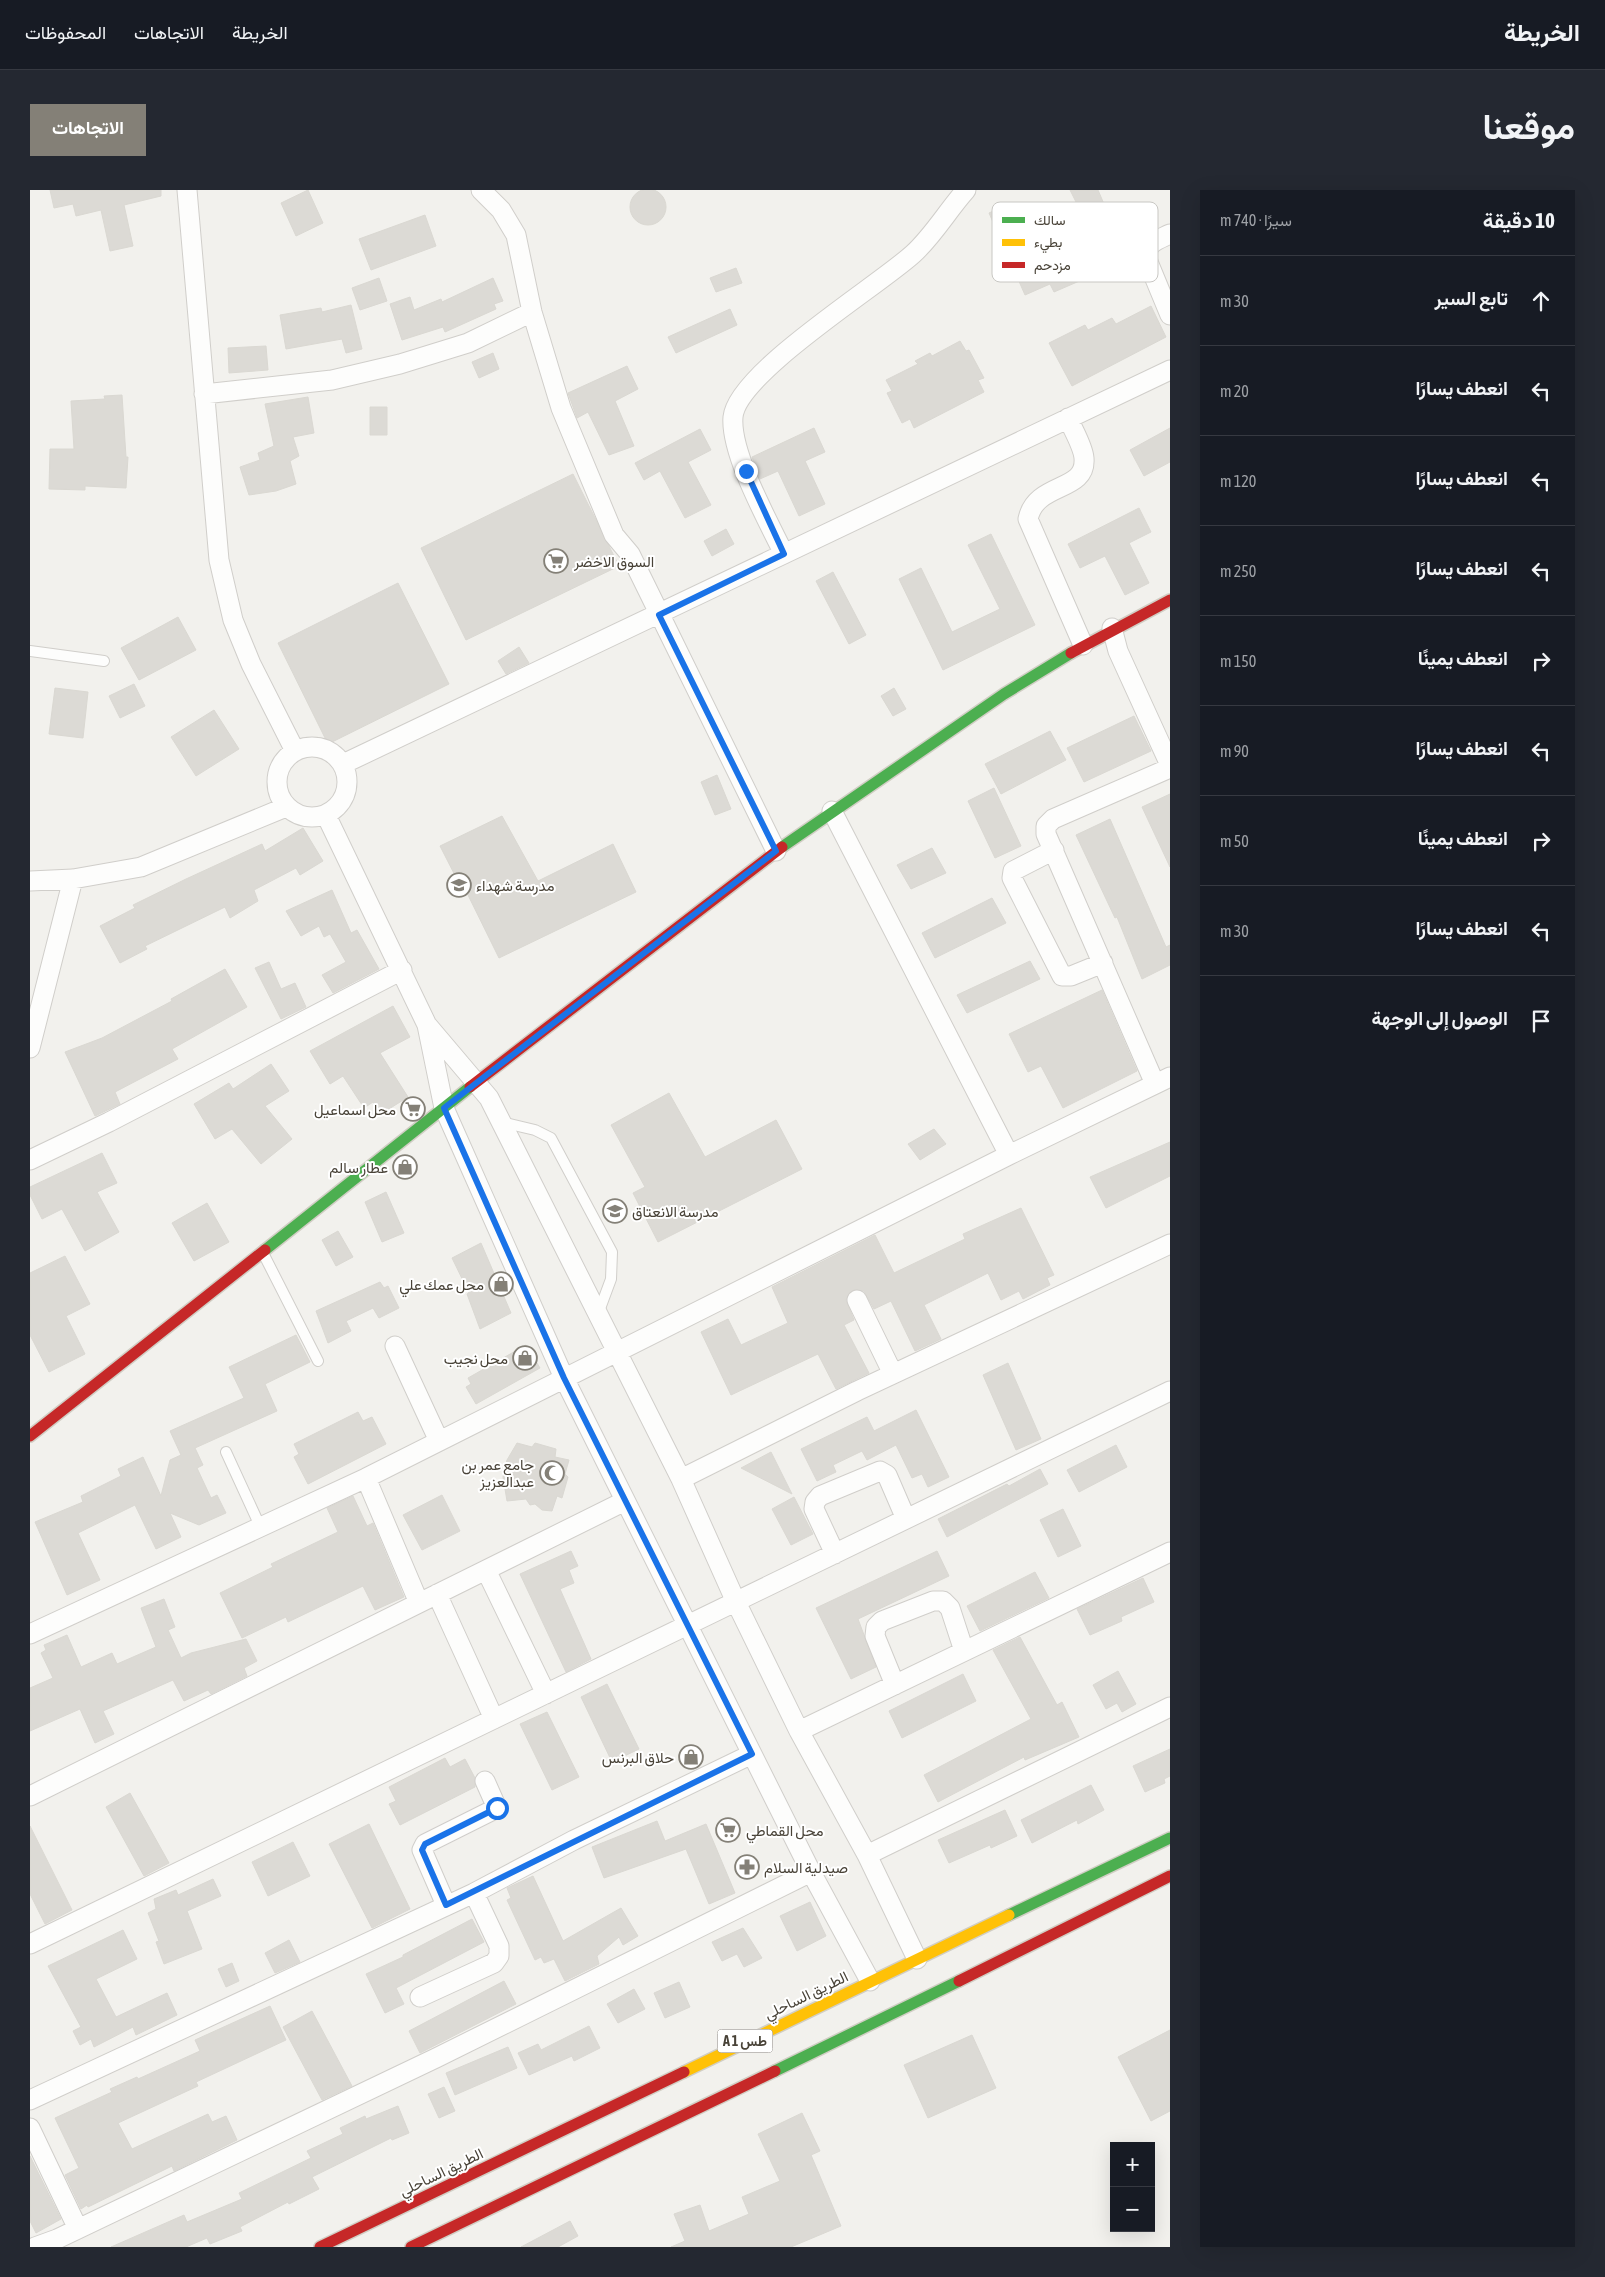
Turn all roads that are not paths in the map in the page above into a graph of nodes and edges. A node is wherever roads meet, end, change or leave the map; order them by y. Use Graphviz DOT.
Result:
graph roads {
  1 [pos="481,190"];
  2 [pos="966,190"];
  3 [pos="191,191"];
  4 [pos="1170,234"];
  5 [pos="1158,240"];
  6 [pos="1156,282"];
  7 [pos="532,312"];
  8 [pos="1170,315"];
  9 [pos="1170,370"];
  10 [pos="204,394"];
  11 [pos="1068,418"];
  12 [pos="784,554"];
  13 [pos="1170,600"];
  14 [pos="659,615"];
  15 [pos="1112,628"];
  16 [pos="1083,644"];
  17 [pos="30,651"];
  18 [pos="104,661"];
  19 [pos="295,750"];
  20 [pos="343,764"];
  21 [pos="1170,766"];
  22 [pos="286,807"];
  23 [pos="832,811"];
  24 [pos="326,815"];
  25 [pos="1054,850"];
  26 [pos="776,851"];
  27 [pos="73,879"];
  28 [pos="30,881"];
  29 [pos="1103,963"];
  30 [pos="402,970"];
  31 [pos="427,1025"];
  32 [pos="32,1029"];
  33 [pos="30,1048"];
  34 [pos="1162,1081"];
  35 [pos="476,1082"];
  36 [pos="444,1108"];
  37 [pos="501,1122"];
  38 [pos="1009,1154"];
  39 [pos="30,1160"];
  40 [pos="1170,1244"];
  41 [pos="263,1252"];
  42 [pos="857,1300"];
  43 [pos="598,1314"];
  44 [pos="395,1346"];
  45 [pos="617,1351"];
  46 [pos="318,1361"];
  47 [pos="893,1374"];
  48 [pos="564,1378"];
  49 [pos="1170,1391"];
  50 [pos="30,1436"];
  51 [pos="439,1441"];
  52 [pos="226,1452"];
  53 [pos="366,1478"];
  54 [pos="681,1478"];
  55 [pos="625,1501"];
  56 [pos="906,1519"];
  57 [pos="260,1526"];
  58 [pos="1170,1552"];
  59 [pos="835,1554"];
  60 [pos="486,1570"];
  61 [pos="437,1594"];
  62 [pos="736,1602"];
  63 [pos="419,1603"];
  64 [pos="687,1626"];
  65 [pos="30,1634"];
  66 [pos="964,1651"];
  67 [pos="895,1685"];
  68 [pos="546,1694"];
  69 [pos="1170,1707"];
  70 [pos="494,1719"];
  71 [pos="800,1731"];
  72 [pos="752,1754"];
  73 [pos="485,1781"];
  74 [pos="30,1796"];
  75 [pos="1170,1838"];
  76 [pos="867,1855"];
  77 [pos="811,1872"];
  78 [pos="1170,1876"];
  79 [pos="474,1893"];
  80 [pos="446,1905"];
  81 [pos="30,1944"];
  82 [pos="917,1959"];
  83 [pos="870,1981"];
  84 [pos="420,1997"];
  85 [pos="30,2100"];
  86 [pos="30,2128"];
  87 [pos="78,2229"];
  88 [pos="35,2247"];
  89 [pos="320,2247"];
  90 [pos="410,2247"];
  1 -- 7 [label="street"];
  2 -- 12 [label="street"];
  3 -- 10 [label="street"];
  4 -- 5 [label="street"];
  6 -- 8 [label="street"];
  7 -- 10 [label="street"];
  7 -- 14 [label="street"];
  9 -- 11 [label="street"];
  10 -- 19 [label="street"];
  11 -- 12 [label="street"];
  11 -- 16 [label="street"];
  12 -- 14 [label="street"];
  13 -- 15 [label="main road"];
  14 -- 20 [label="street"];
  14 -- 26 [label="street"];
  15 -- 16 [label="main road"];
  15 -- 21 [label="street"];
  16 -- 23 [label="main road"];
  17 -- 18 [label="lane"];
  19 -- 20 [label="street"];
  19 -- 22 [label="street"];
  20 -- 24 [label="street"];
  21 -- 25 [label="street"];
  22 -- 24 [label="street"];
  22 -- 27 [label="street"];
  23 -- 26 [label="main road"];
  23 -- 38 [label="street"];
  24 -- 30 [label="street"];
  25 -- 29 [label="street"];
  25 -- 29 [label="street"];
  26 -- 35 [label="main road"];
  27 -- 28 [label="street"];
  27 -- 32 [label="street"];
  29 -- 34 [label="street"];
  30 -- 31 [label="street"];
  30 -- 39 [label="street"];
  31 -- 35 [label="street"];
  31 -- 36 [label="street"];
  32 -- 33 [label="street"];
  34 -- 38 [label="street"];
  35 -- 36 [label="main road"];
  35 -- 37 [label="street"];
  36 -- 41 [label="main road"];
  36 -- 48 [label="street"];
  37 -- 43 [label="street"];
  37 -- 43 [label="lane"];
  38 -- 45 [label="street"];
  40 -- 47 [label="street"];
  41 -- 46 [label="lane"];
  41 -- 50 [label="main road"];
  42 -- 47 [label="street"];
  43 -- 45 [label="street"];
  44 -- 51 [label="street"];
  45 -- 48 [label="street"];
  45 -- 54 [label="street"];
  47 -- 54 [label="street"];
  48 -- 51 [label="street"];
  48 -- 55 [label="street"];
  49 -- 56 [label="street"];
  51 -- 53 [label="street"];
  52 -- 57 [label="lane"];
  53 -- 57 [label="street"];
  53 -- 63 [label="street"];
  54 -- 62 [label="street"];
  55 -- 60 [label="street"];
  55 -- 64 [label="street"];
  56 -- 59 [label="street"];
  56 -- 59 [label="street"];
  57 -- 65 [label="street"];
  58 -- 66 [label="street"];
  59 -- 62 [label="street"];
  60 -- 61 [label="street"];
  60 -- 68 [label="street"];
  61 -- 63 [label="street"];
  61 -- 70 [label="street"];
  62 -- 64 [label="street"];
  62 -- 71 [label="street"];
  63 -- 74 [label="street"];
  64 -- 68 [label="street"];
  64 -- 72 [label="street"];
  66 -- 67 [label="street"];
  66 -- 67 [label="street"];
  67 -- 71 [label="street"];
  68 -- 70 [label="street"];
  69 -- 76 [label="street"];
  70 -- 81 [label="street"];
  71 -- 76 [label="street"];
  72 -- 77 [label="street"];
  72 -- 79 [label="street"];
  73 -- 80 [label="street"];
  75 -- 82 [label="main road, الطريق الساحلي / A 1 طس"];
  76 -- 82 [label="street"];
  77 -- 83 [label="street"];
  77 -- 87 [label="street"];
  78 -- 90 [label="main road, A 1 طس"];
  79 -- 80 [label="street"];
  79 -- 84 [label="street"];
  80 -- 85 [label="street"];
  82 -- 83 [label="main road, الطريق الساحلي / A 1 طس"];
  83 -- 89 [label="main road, الطريق الساحلي / A 1 طس"];
  86 -- 87 [label="street"];
  87 -- 88 [label="street"];
}
